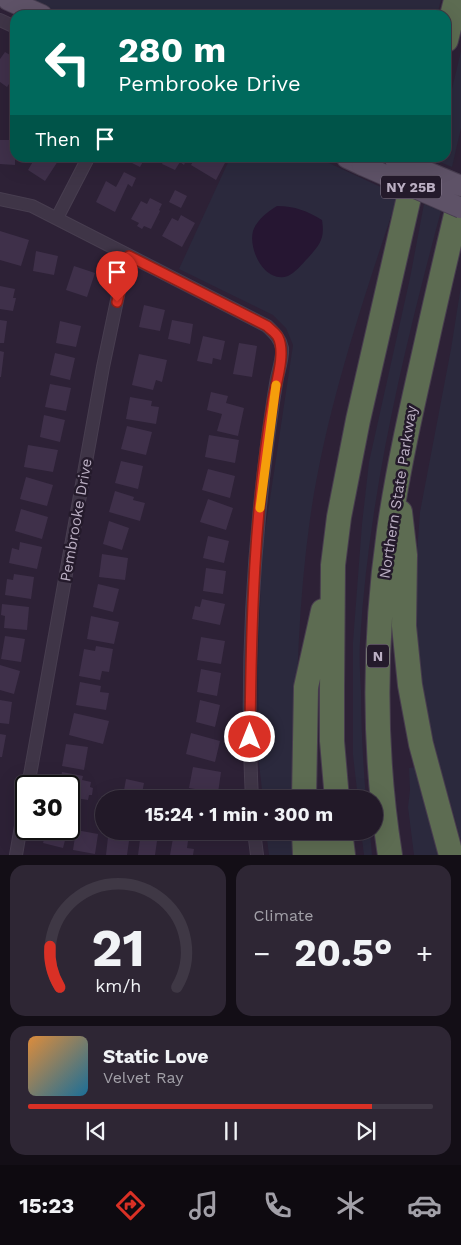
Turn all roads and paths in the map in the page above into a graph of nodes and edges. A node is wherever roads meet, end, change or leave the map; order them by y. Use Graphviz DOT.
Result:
graph roads {
  1 [pos="8,0"];
  2 [pos="456,0"];
  3 [pos="31,10"];
  4 [pos="451,20"];
  5 [pos="86,162"];
  6 [pos="356,162"];
  7 [pos="404,162"];
  8 [pos="419,162"];
  9 [pos="461,186"];
  10 [pos="461,194"];
  11 [pos="0,199"];
  12 [pos="461,208"];
  13 [pos="57,218"];
  14 [pos="129,256"];
  15 [pos="397,481"];
  16 [pos="333,565"];
  17 [pos="30,775"];
  18 [pos="252,790"];
  19 [pos="304,790"];
  20 [pos="320,790"];
  21 [pos="336,790"];
  22 [pos="19,840"];
  23 [pos="255,840"];
  24 [pos="304,840"];
  25 [pos="323,840"];
  26 [pos="341,840"];
  27 [pos="16,855"];
  28 [pos="257,855"];
  29 [pos="305,855"];
  30 [pos="325,855"];
  31 [pos="343,855"];
  32 [pos="390,855"];
  33 [pos="451,855"];
  1 -- 3 [label="main road"];
  2 -- 4 [label="highway"];
  5 -- 13 [label="street"];
  6 -- 12 [label="main road, NY 25B, bridge"];
  7 -- 9 [label="main road, NY 25B, bridge"];
  8 -- 16 [label="highway"];
  10 -- 15 [label="highway, Northern State Parkway / N"];
  11 -- 13 [label="street"];
  13 -- 14 [label="street"];
  14 -- 17 [label="street, Pembrooke Drive"];
  14 -- 18 [label="street"];
  15 -- 32 [label="highway, Northern State Parkway / N"];
  15 -- 33 [label="highway"];
  16 -- 19 [label="highway"];
  16 -- 20 [label="highway"];
  16 -- 21 [label="highway"];
  22 -- 27 [label="street"];
  23 -- 28 [label="street"];
  24 -- 29 [label="highway"];
  25 -- 30 [label="highway"];
  26 -- 31 [label="highway"];
}
